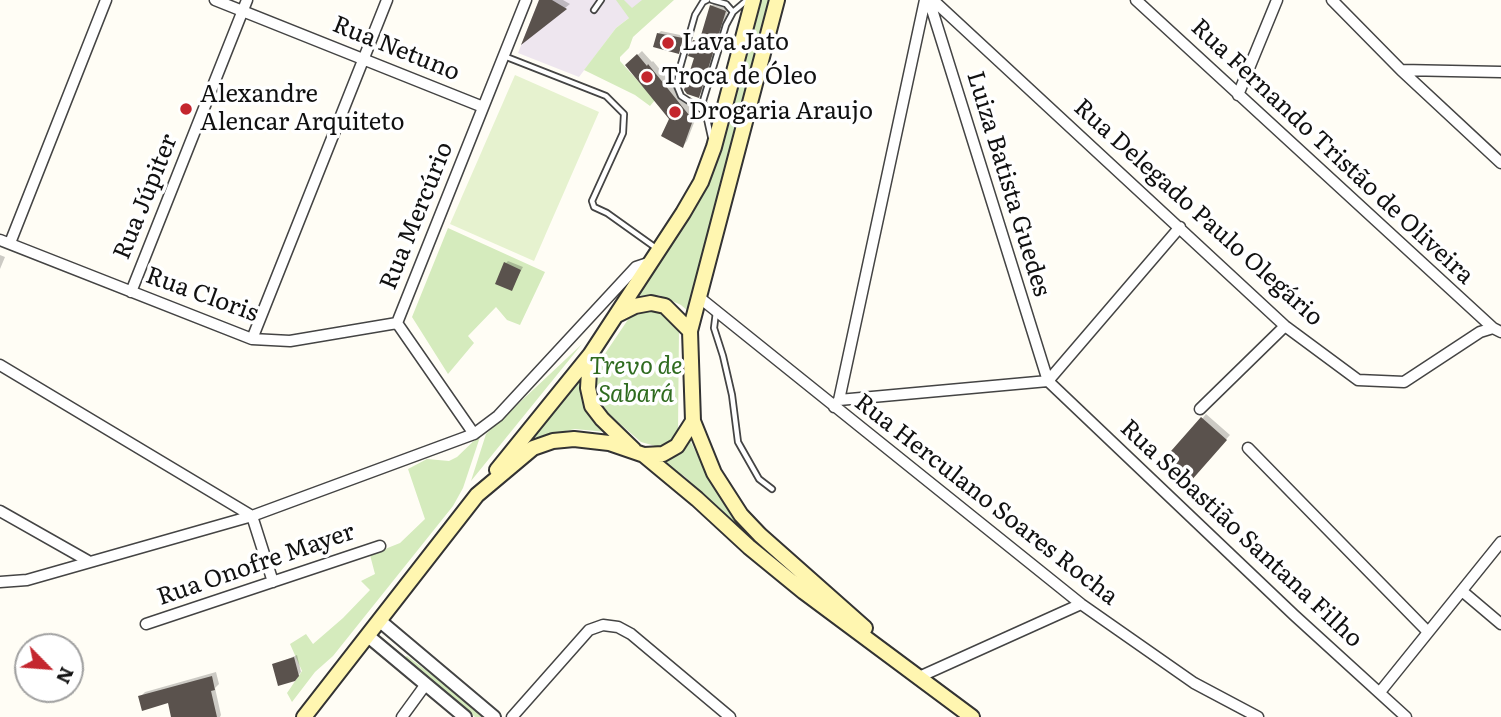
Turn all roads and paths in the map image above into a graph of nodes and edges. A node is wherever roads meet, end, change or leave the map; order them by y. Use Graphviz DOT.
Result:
graph roads {
  1 [pos="106,0"];
  2 [pos="215,0"];
  3 [pos="247,0"];
  4 [pos="387,0"];
  5 [pos="526,0"];
  6 [pos="601,0"];
  7 [pos="707,0"];
  8 [pos="712,0"];
  9 [pos="747,0"];
  10 [pos="753,0"];
  11 [pos="777,0"];
  12 [pos="929,0"];
  13 [pos="1136,0"];
  14 [pos="1278,0"];
  15 [pos="1332,0"];
  16 [pos="594,10"];
  17 [pos="242,11"];
  18 [pos="733,12"];
  19 [pos="504,56"];
  20 [pos="363,59"];
  21 [pos="1401,70"];
  22 [pos="1501,72"];
  23 [pos="1238,95"];
  24 [pos="483,107"];
  25 [pos="704,111"];
  26 [pos="714,147"];
  27 [pos="1501,163"];
  28 [pos="1180,228"];
  29 [pos="5,242"];
  30 [pos="655,256"];
  31 [pos="131,292"];
  32 [pos="699,298"];
  33 [pos="716,312"];
  34 [pos="617,315"];
  35 [pos="397,323"];
  36 [pos="1285,326"];
  37 [pos="1497,330"];
  38 [pos="690,331"];
  39 [pos="252,339"];
  40 [pos="590,355"];
  41 [pos="0,365"];
  42 [pos="1048,381"];
  43 [pos="837,404"];
  44 [pos="1200,409"];
  45 [pos="693,421"];
  46 [pos="474,435"];
  47 [pos="1248,448"];
  48 [pos="641,454"];
  49 [pos="772,489"];
  50 [pos="477,495"];
  51 [pos="0,510"];
  52 [pos="252,516"];
  53 [pos="1501,542"];
  54 [pos="380,546"];
  55 [pos="90,562"];
  56 [pos="0,582"];
  57 [pos="273,582"];
  58 [pos="1462,591"];
  59 [pos="1081,604"];
  60 [pos="380,621"];
  61 [pos="146,624"];
  62 [pos="1501,624"];
  63 [pos="1428,632"];
  64 [pos="369,636"];
  65 [pos="881,648"];
  66 [pos="919,677"];
  67 [pos="426,684"];
  68 [pos="1380,692"];
  69 [pos="304,717"];
  70 [pos="402,717"];
  71 [pos="465,717"];
  72 [pos="494,717"];
  73 [pos="512,717"];
  74 [pos="730,717"];
  75 [pos="972,717"];
  76 [pos="1258,717"];
  77 [pos="1406,717"];
  1 -- 29 [label="street"];
  2 -- 17 [label="street, Rua Netuno"];
  3 -- 17 [label="street, Rua Júpiter"];
  4 -- 20 [label="street"];
  5 -- 19 [label="street, Rua Mercúrio"];
  6 -- 16 [label="lane"];
  7 -- 25 [label="lane"];
  8 -- 18 [label="lane"];
  9 -- 18 [label="lane"];
  10 -- 26 [label="main road"];
  11 -- 32 [label="main road"];
  12 -- 28 [label="street, Rua Delegado Paulo Olegário"];
  12 -- 42 [label="street, Luiza Batista Guedes"];
  12 -- 43 [label="street"];
  13 -- 23 [label="street, Rua Fernando Tristão de Oliveira"];
  14 -- 23 [label="street"];
  15 -- 21 [label="street"];
  17 -- 20 [label="street, Rua Netuno"];
  17 -- 31 [label="street, Rua Júpiter"];
  18 -- 25 [label="lane"];
  19 -- 24 [label="street, Rua Mercúrio"];
  19 -- 30 [label="lane"];
  20 -- 24 [label="street, Rua Netuno"];
  20 -- 39 [label="street"];
  21 -- 22 [label="street"];
  21 -- 27 [label="street"];
  23 -- 37 [label="street, Rua Fernando Tristão de Oliveira"];
  24 -- 35 [label="street, Rua Mercúrio"];
  25 -- 26 [label="lane"];
  26 -- 30 [label="main road"];
  28 -- 36 [label="street, Rua Delegado Paulo Olegário"];
  28 -- 42 [label="street"];
  29 -- 31 [label="street, Rua Cloris"];
  30 -- 34 [label="main road"];
  30 -- 46 [label="street"];
  31 -- 39 [label="street, Rua Cloris"];
  32 -- 33 [label="street, Rua Herculano Soares Rocha"];
  32 -- 38 [label="main road"];
  33 -- 43 [label="street, Rua Herculano Soares Rocha"];
  33 -- 49 [label="lane"];
  34 -- 38 [label="main road"];
  34 -- 40 [label="main road"];
  35 -- 39 [label="street, Rua Cloris"];
  35 -- 46 [label="street, Rua Mercúrio"];
  36 -- 37 [label="street, Rua Delegado Paulo Olegário"];
  36 -- 44 [label="street"];
  38 -- 45 [label="main road"];
  40 -- 48 [label="main road"];
  40 -- 50 [label="main road"];
  41 -- 52 [label="street"];
  42 -- 43 [label="street"];
  42 -- 68 [label="street, Rua Sebastião Santana Filho"];
  43 -- 59 [label="street, Rua Herculano Soares Rocha"];
  45 -- 48 [label="main road"];
  45 -- 65 [label="main road"];
  46 -- 52 [label="street"];
  47 -- 63 [label="street"];
  48 -- 50 [label="main road"];
  48 -- 65 [label="main road"];
  50 -- 60 [label="main road"];
  51 -- 55 [label="street"];
  52 -- 55 [label="street"];
  52 -- 57 [label="street"];
  53 -- 58 [label="street"];
  54 -- 57 [label="street, Rua Onofre Mayer"];
  55 -- 56 [label="street"];
  57 -- 61 [label="street, Rua Onofre Mayer"];
  58 -- 62 [label="street"];
  58 -- 63 [label="street"];
  59 -- 66 [label="street"];
  59 -- 76 [label="street, Rua Herculano Soares Rocha"];
  60 -- 64 [label="main road"];
  60 -- 72 [label="street"];
  63 -- 68 [label="street"];
  64 -- 67 [label="street"];
  64 -- 69 [label="main road"];
  65 -- 66 [label="main road"];
  66 -- 75 [label="main road"];
  67 -- 70 [label="street"];
  67 -- 71 [label="street"];
  68 -- 77 [label="street, Rua Sebastião Santana Filho"];
  73 -- 74 [label="street"];
}
